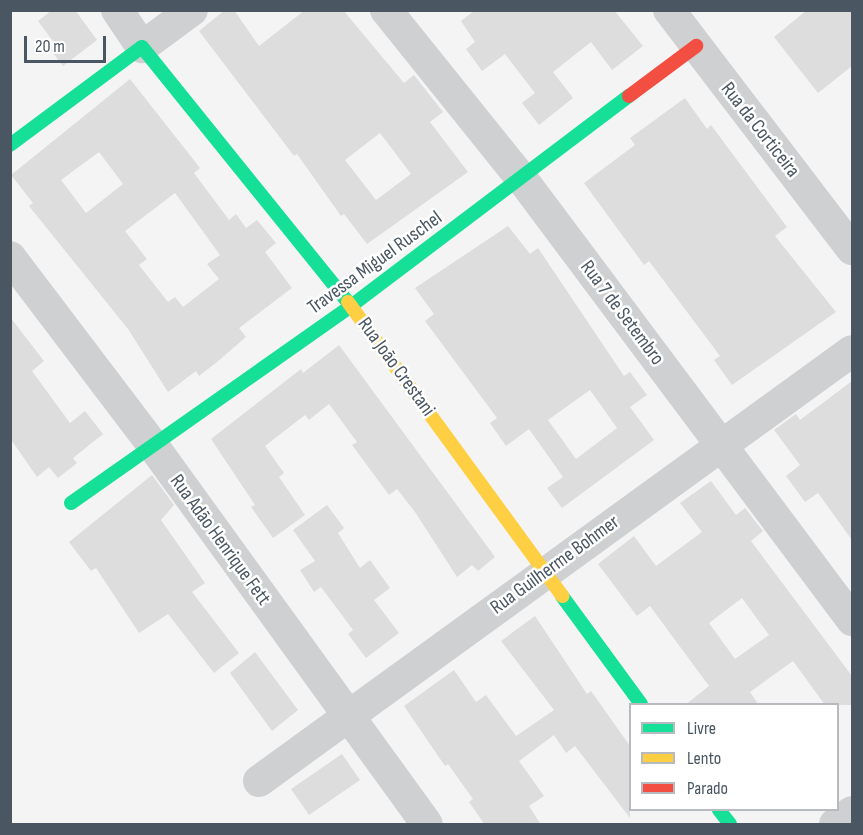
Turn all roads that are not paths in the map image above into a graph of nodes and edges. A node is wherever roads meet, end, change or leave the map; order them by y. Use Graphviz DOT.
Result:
graph roads {
  1 [pos="117,10"];
  2 [pos="192,10"];
  3 [pos="386,10"];
  4 [pos="669,10"];
  5 [pos="696,46"];
  6 [pos="142,47"];
  7 [pos="10,145"];
  8 [pos="522,179"];
  9 [pos="852,249"];
  10 [pos="10,257"];
  11 [pos="351,306"];
  12 [pos="852,351"];
  13 [pos="151,443"];
  14 [pos="721,444"];
  15 [pos="71,503"];
  16 [pos="544,573"];
  17 [pos="852,620"];
  18 [pos="640,703"];
  19 [pos="347,716"];
  20 [pos="259,781"];
  21 [pos="720,811"];
  22 [pos="852,812"];
  23 [pos="427,825"];
  24 [pos="730,825"];
  25 [pos="835,825"];
  1 -- 6 [label="street, Rua João Crestani"];
  2 -- 6 [label="street"];
  3 -- 8 [label="street, Rua 7 de Setembro"];
  4 -- 5 [label="street, Rua da Corticeira"];
  5 -- 8 [label="street, Travessa Miguel Ruschel"];
  5 -- 9 [label="street, Rua da Corticeira"];
  6 -- 7 [label="street"];
  6 -- 11 [label="street, Rua João Crestani"];
  8 -- 11 [label="street, Travessa Miguel Ruschel"];
  8 -- 14 [label="street, Rua 7 de Setembro"];
  10 -- 13 [label="street, Rua Adão Henrique Fett"];
  11 -- 13 [label="street, Travessa Miguel Ruschel"];
  11 -- 16 [label="street, Rua João Crestani"];
  12 -- 14 [label="street, Rua Guilherme Bohmer"];
  13 -- 15 [label="street, Travessa Miguel Ruschel"];
  13 -- 19 [label="street, Rua Adão Henrique Fett"];
  14 -- 16 [label="street, Rua Guilherme Bohmer"];
  14 -- 17 [label="street, Rua 7 de Setembro"];
  16 -- 18 [label="street, Rua João Crestani"];
  16 -- 19 [label="street, Rua Guilherme Bohmer"];
  19 -- 20 [label="street, Rua Guilherme Bohmer"];
  19 -- 23 [label="street, Rua Adão Henrique Fett"];
  21 -- 24 [label="street"];
  22 -- 25 [label="street"];
}
